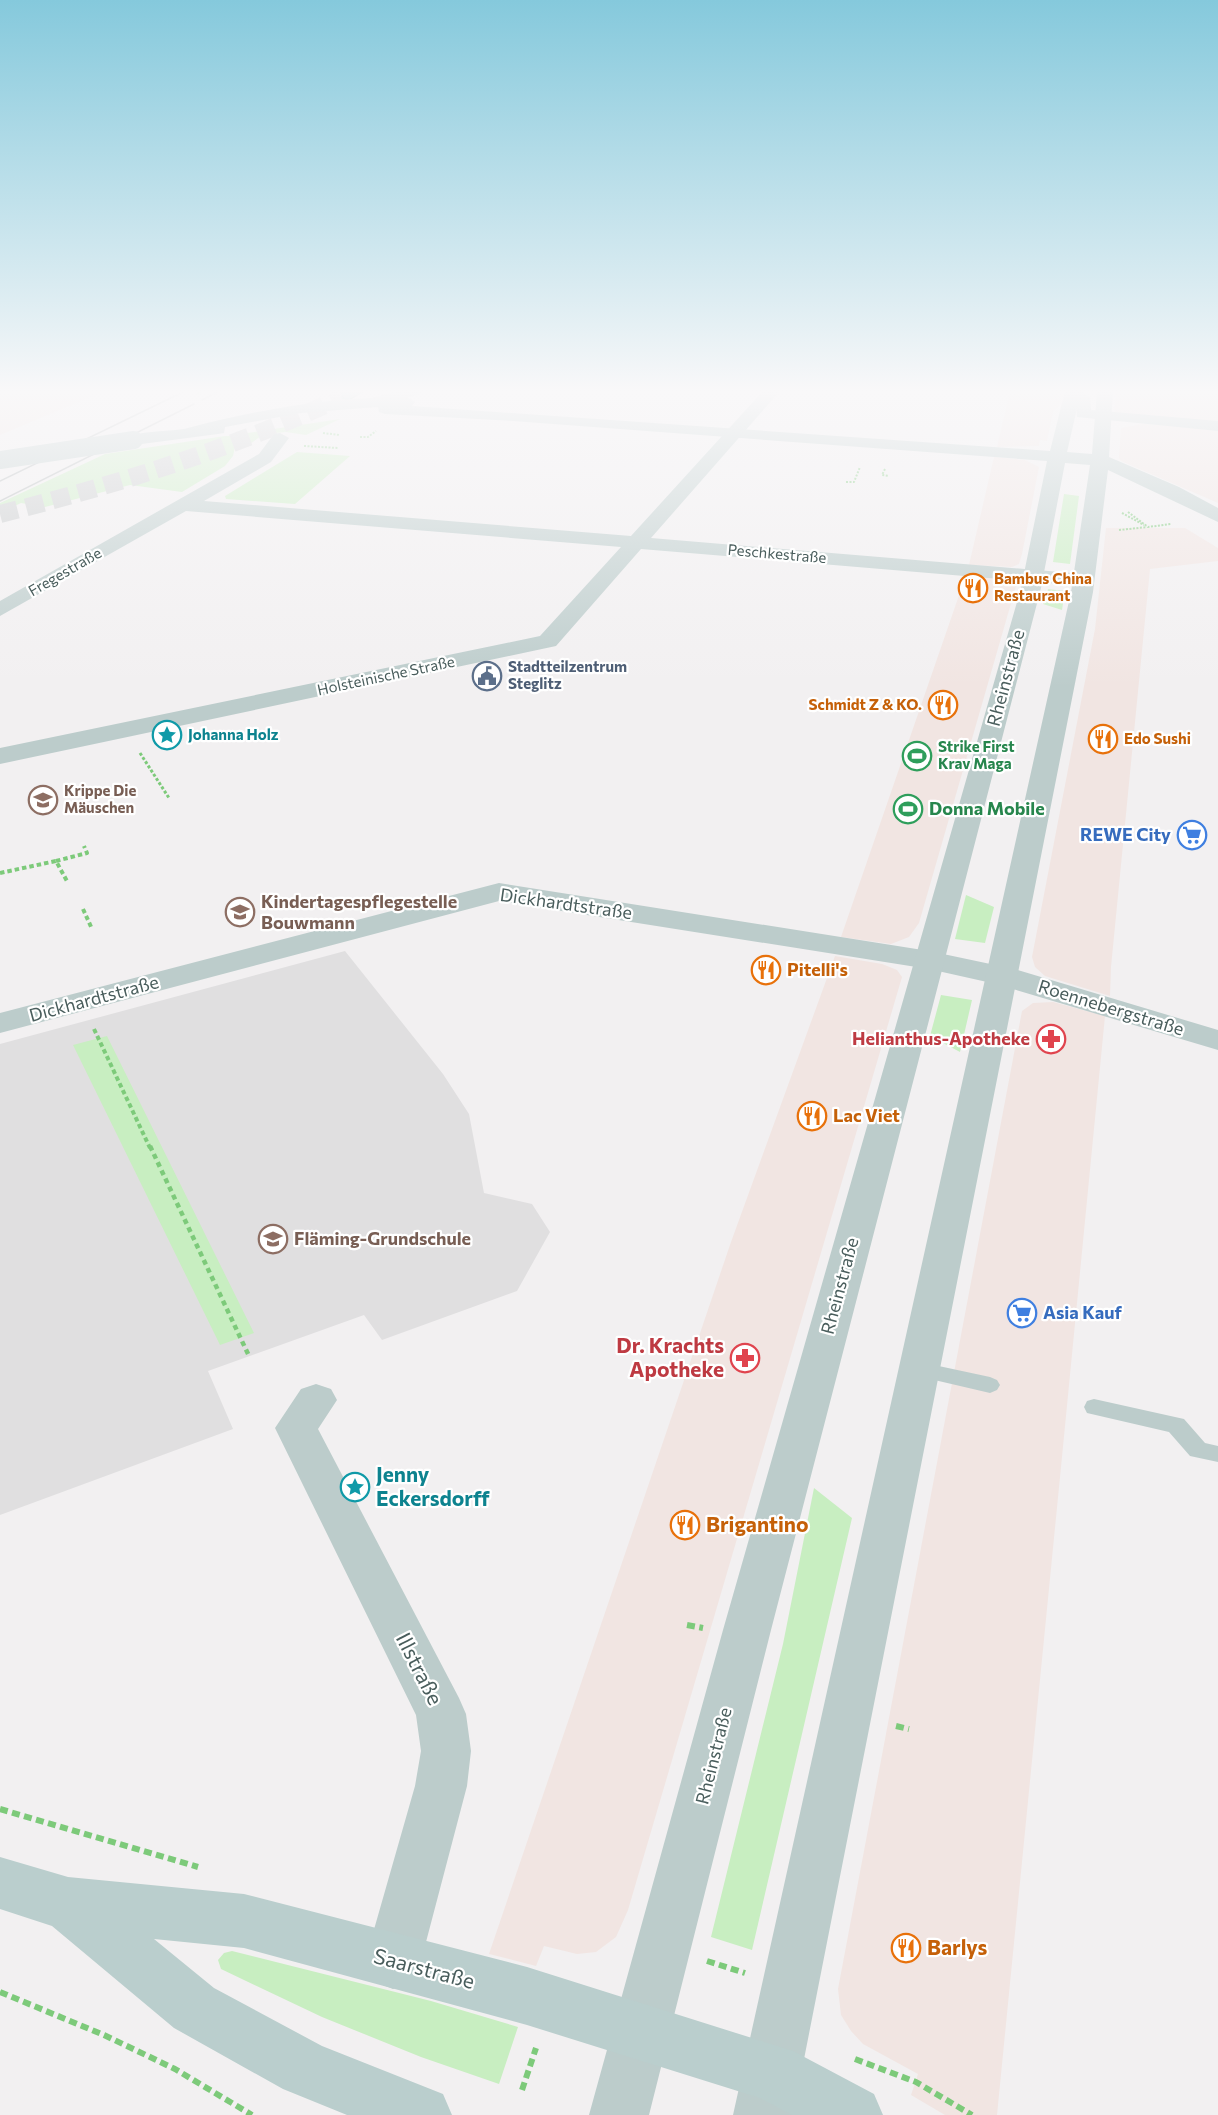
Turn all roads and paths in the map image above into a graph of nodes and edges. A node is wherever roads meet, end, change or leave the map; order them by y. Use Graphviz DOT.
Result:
graph roads {
  1 [pos="210,490"];
  2 [pos="684,490"];
  3 [pos="1051,490"];
  4 [pos="1096,490"];
  5 [pos="1136,490"];
  6 [pos="1168,490"];
  7 [pos="184,505"];
  8 [pos="1121,512"];
  9 [pos="1128,512"];
  10 [pos="1218,516"];
  11 [pos="1171,525"];
  12 [pos="1146,526"];
  13 [pos="1119,530"];
  14 [pos="1209,533"];
  15 [pos="637,543"];
  16 [pos="1034,576"];
  17 [pos="1084,580"];
  18 [pos="0,610"];
  19 [pos="138,750"];
  20 [pos="0,756"];
  21 [pos="169,798"];
  22 [pos="84,846"];
  23 [pos="56,861"];
  24 [pos="0,873"];
  25 [pos="68,883"];
  26 [pos="82,909"];
  27 [pos="93,929"];
  28 [pos="929,960"];
  29 [pos="1003,976"];
  30 [pos="0,1023"];
  31 [pos="99,1038"];
  32 [pos="1218,1040"];
  33 [pos="249,1356"];
  34 [pos="920,1370"];
  35 [pos="990,1385"];
  36 [pos="315,1400"];
  37 [pos="1094,1407"];
  38 [pos="1218,1454"];
  39 [pos="687,1625"];
  40 [pos="703,1628"];
  41 [pos="896,1726"];
  42 [pos="909,1729"];
  43 [pos="0,1883"];
  44 [pos="69,1904"];
  45 [pos="393,1961"];
  46 [pos="706,1961"];
  47 [pos="745,1973"];
  48 [pos="0,1992"];
  49 [pos="642,2031"];
  50 [pos="538,2042"];
  51 [pos="916,2082"];
  52 [pos="522,2090"];
  53 [pos="768,2093"];
  54 [pos="252,2115"];
  55 [pos="422,2115"];
  56 [pos="619,2115"];
  57 [pos="853,2115"];
  58 [pos="972,2115"];
  1 -- 7 [label="street, Fregestraße"];
  2 -- 15 [label="street, Holsteinische Straße"];
  3 -- 16 [label="street, Rheinstraße"];
  4 -- 17 [label="street"];
  5 -- 14 [label="street"];
  6 -- 10 [label="street"];
  7 -- 15 [label="street, Peschkestraße"];
  7 -- 18 [label="street, Fregestraße"];
  8 -- 12 [label="path"];
  9 -- 12 [label="path"];
  11 -- 12 [label="path"];
  12 -- 13 [label="path"];
  15 -- 16 [label="street, Peschkestraße"];
  15 -- 20 [label="street, Holsteinische Straße"];
  16 -- 17 [label="street, Peschkestraße"];
  16 -- 28 [label="street, Rheinstraße"];
  17 -- 29 [label="street"];
  19 -- 21 [label="path"];
  22 -- 23 [label="path"];
  23 -- 24 [label="path"];
  23 -- 25 [label="path"];
  26 -- 27 [label="path"];
  28 -- 29 [label="street, Dickhardtstraße"];
  28 -- 30 [label="street, Dickhardtstraße"];
  28 -- 49 [label="street, Rheinstraße"];
  29 -- 32 [label="street, Roennebergstraße"];
  29 -- 34 [label="street"];
  31 -- 33 [label="path"];
  34 -- 35 [label="lane"];
  34 -- 53 [label="street"];
  36 -- 45 [label="street, Illstraße"];
  37 -- 38 [label="lane"];
  39 -- 40 [label="path"];
  41 -- 42 [label="path"];
  43 -- 44 [label="main road, Saarstraße"];
  44 -- 45 [label="main road, Saarstraße"];
  44 -- 55 [label="main road, Saarstraße"];
  45 -- 49 [label="main road, Saarstraße"];
  46 -- 47 [label="path"];
  48 -- 54 [label="path"];
  49 -- 53 [label="main road, Saarstraße"];
  49 -- 56 [label="street, Rheinstraße"];
  50 -- 52 [label="path"];
  51 -- 58 [label="path"];
  53 -- 57 [label="main road, Saarstraße"];
}
